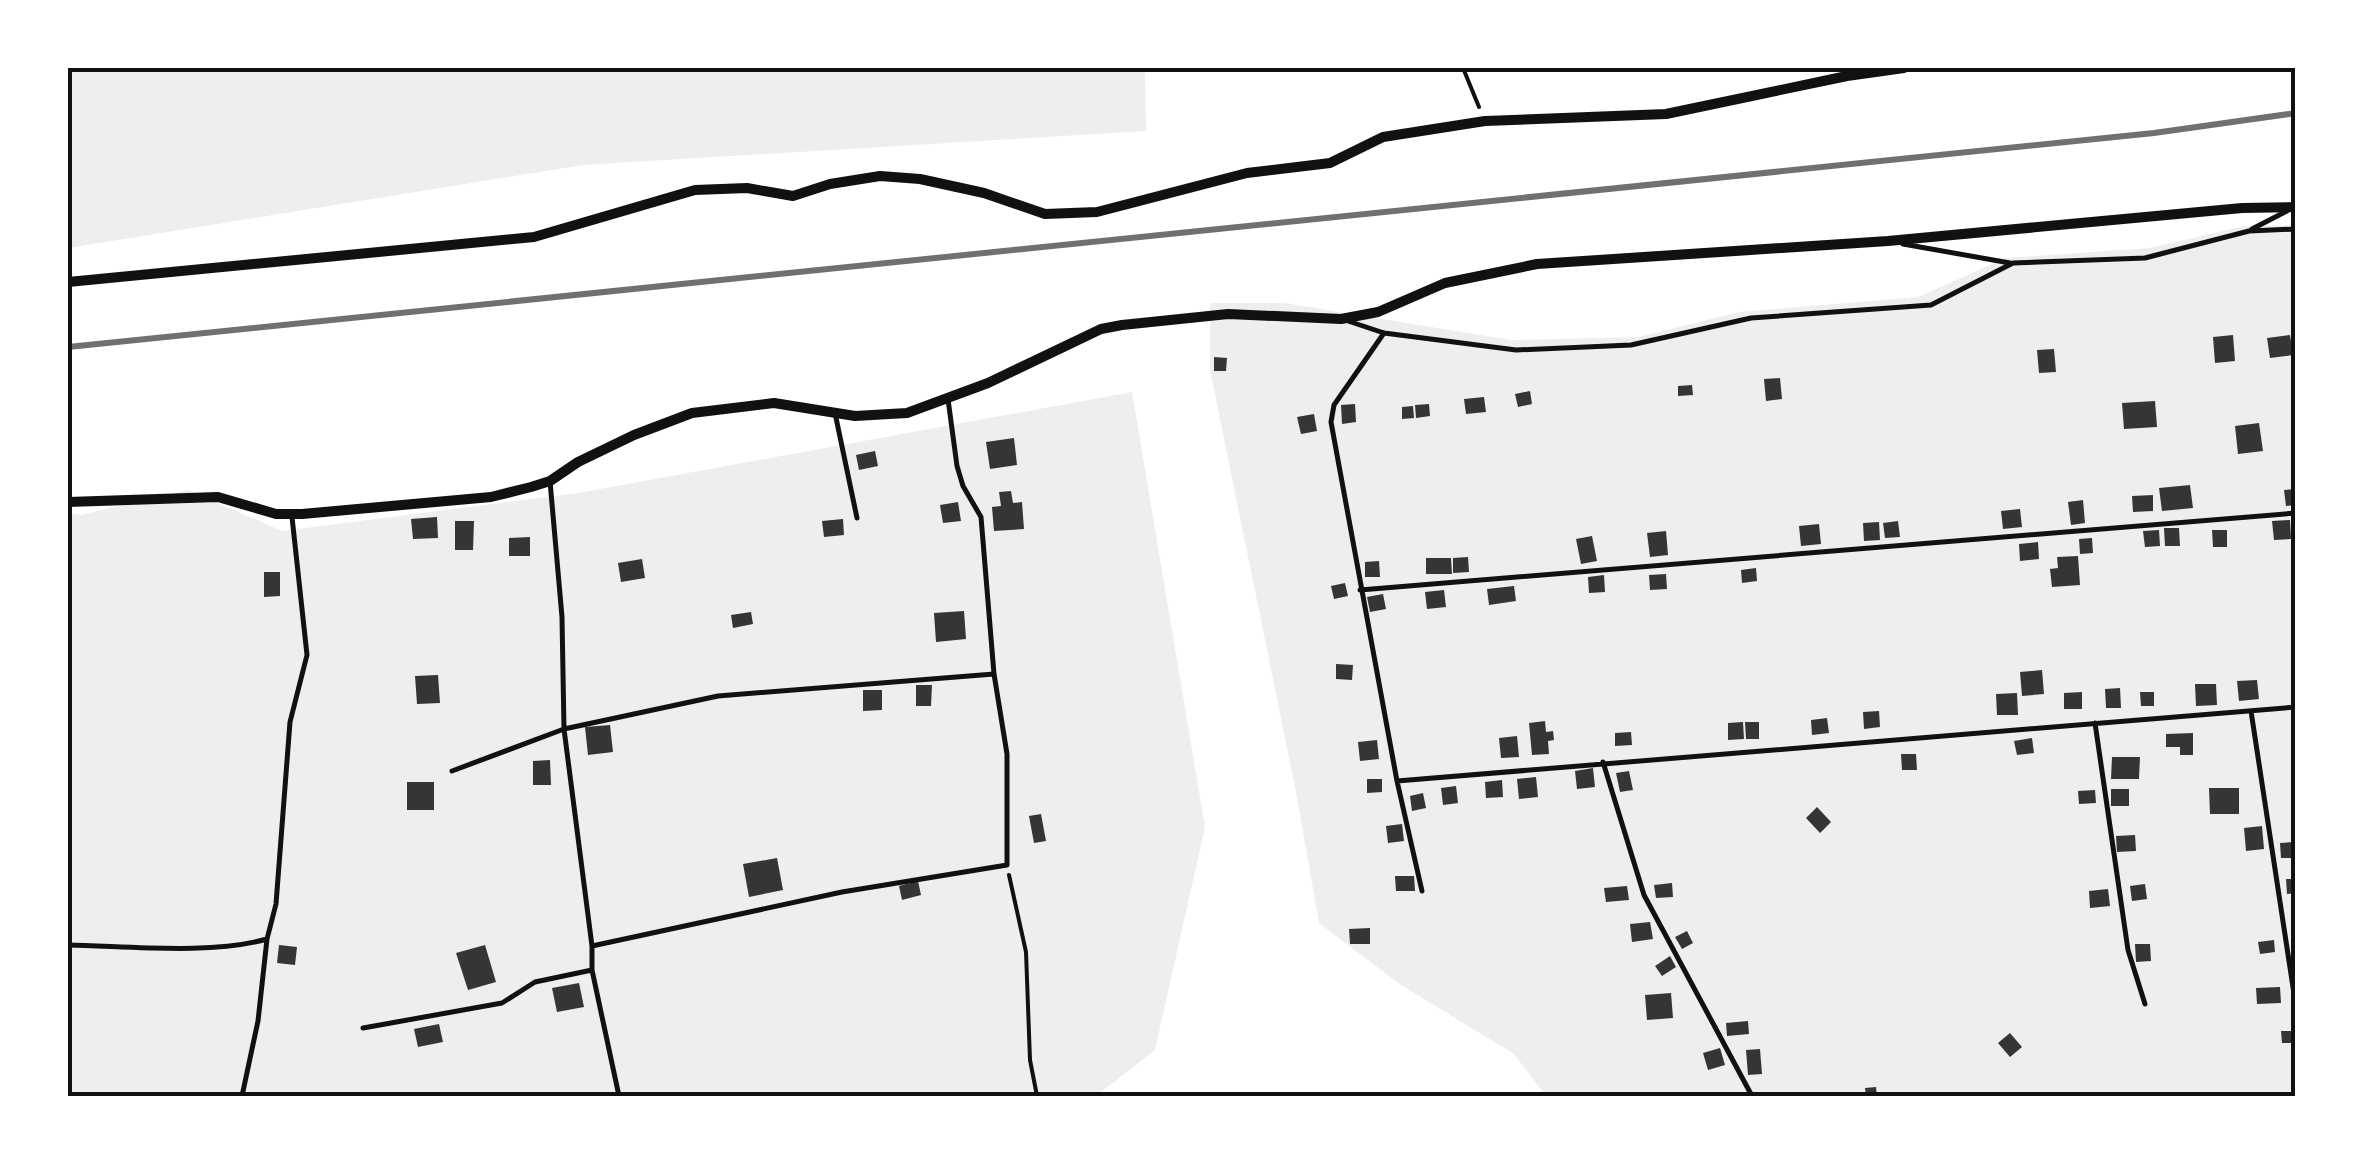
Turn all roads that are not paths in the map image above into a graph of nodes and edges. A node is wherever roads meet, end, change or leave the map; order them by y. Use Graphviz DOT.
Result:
graph roads {
  1 [pos="1904,68"];
  2 [pos="2294,208"];
  3 [pos="2296,229"];
  4 [pos="2250,230"];
  5 [pos="1888,242"];
  6 [pos="2013,263"];
  7 [pos="68,282"];
  8 [pos="1340,319"];
  9 [pos="1384,333"];
  10 [pos="948,398"];
  11 [pos="835,413"];
  12 [pos="550,481"];
  13 [pos="68,502"];
  14 [pos="2296,513"];
  15 [pos="292,514"];
  16 [pos="857,518"];
  17 [pos="1360,590"];
  18 [pos="994,674"];
  19 [pos="2296,707"];
  20 [pos="2251,711"];
  21 [pos="2095,723"];
  22 [pos="564,730"];
  23 [pos="1602,762"];
  24 [pos="452,770"];
  25 [pos="1397,781"];
  26 [pos="1422,891"];
  27 [pos="267,939"];
  28 [pos="68,945"];
  29 [pos="592,946"];
  30 [pos="592,970"];
  31 [pos="2145,1004"];
  32 [pos="2296,1007"];
  33 [pos="363,1028"];
  34 [pos="242,1096"];
  35 [pos="619,1096"];
  36 [pos="1752,1096"];
  1 -- 7 [label="street"];
  2 -- 4 [label="lane"];
  2 -- 5 [label="street"];
  3 -- 4 [label="lane"];
  4 -- 6 [label="lane"];
  5 -- 6 [label="lane"];
  5 -- 8 [label="street"];
  6 -- 9 [label="lane"];
  8 -- 9 [label="lane"];
  8 -- 10 [label="street"];
  9 -- 17 [label="lane"];
  10 -- 11 [label="street"];
  10 -- 18 [label="lane"];
  11 -- 12 [label="street"];
  11 -- 16 [label="lane"];
  12 -- 15 [label="street"];
  12 -- 22 [label="lane"];
  13 -- 15 [label="street"];
  14 -- 17 [label="lane"];
  15 -- 27 [label="lane"];
  17 -- 25 [label="lane"];
  18 -- 22 [label="lane"];
  18 -- 29 [label="lane"];
  19 -- 20 [label="lane"];
  20 -- 21 [label="lane"];
  20 -- 32 [label="lane"];
  21 -- 23 [label="lane"];
  21 -- 31 [label="lane"];
  22 -- 24 [label="lane"];
  22 -- 29 [label="lane"];
  23 -- 25 [label="lane"];
  23 -- 36 [label="lane"];
  25 -- 26 [label="lane"];
  27 -- 28 [label="lane"];
  27 -- 34 [label="lane"];
  29 -- 30 [label="lane"];
  30 -- 33 [label="lane"];
  30 -- 35 [label="lane"];
}
